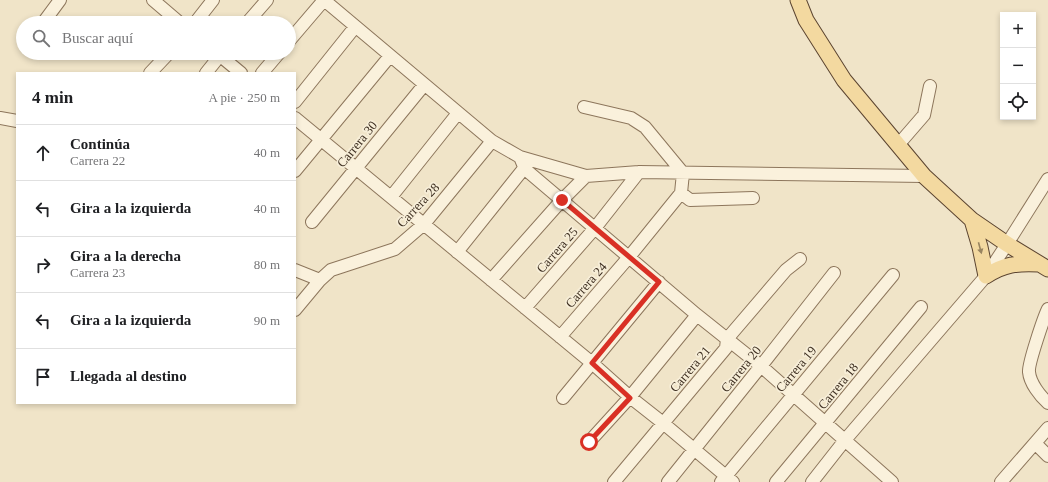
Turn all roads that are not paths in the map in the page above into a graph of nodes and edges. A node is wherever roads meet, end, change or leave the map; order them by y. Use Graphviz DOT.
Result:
graph roads {
  1 [pos="60,0"];
  2 [pos="153,0"];
  3 [pos="213,0"];
  4 [pos="266,0"];
  5 [pos="324,0"];
  6 [pos="798,0"];
  7 [pos="48,16"];
  8 [pos="172,16"];
  9 [pos="200,16"];
  10 [pos="253,16"];
  11 [pos="355,27"];
  12 [pos="296,34"];
  13 [pos="390,56"];
  14 [pos="162,60"];
  15 [pos="216,60"];
  16 [pos="227,60"];
  17 [pos="273,60"];
  18 [pos="151,72"];
  19 [pos="207,72"];
  20 [pos="240,72"];
  21 [pos="263,72"];
  22 [pos="424,85"];
  23 [pos="930,86"];
  24 [pos="296,101"];
  25 [pos="584,107"];
  26 [pos="458,113"];
  27 [pos="0,118"];
  28 [pos="296,119"];
  29 [pos="16,121"];
  30 [pos="321,139"];
  31 [pos="492,141"];
  32 [pos="898,145"];
  33 [pos="525,162"];
  34 [pos="356,168"];
  35 [pos="296,170"];
  36 [pos="639,172"];
  37 [pos="683,172"];
  38 [pos="586,176"];
  39 [pos="924,176"];
  40 [pos="1048,179"];
  41 [pos="681,193"];
  42 [pos="392,198"];
  43 [pos="753,198"];
  44 [pos="562,200"];
  45 [pos="972,220"];
  46 [pos="312,222"];
  47 [pos="424,224"];
  48 [pos="595,228"];
  49 [pos="1007,244"];
  50 [pos="457,252"];
  51 [pos="629,257"];
  52 [pos="800,259"];
  53 [pos="1043,266"];
  54 [pos="296,270"];
  55 [pos="834,273"];
  56 [pos="893,275"];
  57 [pos="986,276"];
  58 [pos="320,280"];
  59 [pos="491,280"];
  60 [pos="659,282"];
  61 [pos="920,307"];
  62 [pos="525,308"];
  63 [pos="296,309"];
  64 [pos="1048,309"];
  65 [pos="698,316"];
  66 [pos="560,337"];
  67 [pos="727,339"];
  68 [pos="1043,341"];
  69 [pos="592,363"];
  70 [pos="761,366"];
  71 [pos="793,394"];
  72 [pos="563,398"];
  73 [pos="630,398"];
  74 [pos="1048,403"];
  75 [pos="826,422"];
  76 [pos="663,423"];
  77 [pos="1048,428"];
  78 [pos="845,440"];
  79 [pos="589,442"];
  80 [pos="1035,444"];
  81 [pos="695,449"];
  82 [pos="1048,456"];
  83 [pos="727,480"];
  84 [pos="614,482"];
  85 [pos="668,482"];
  86 [pos="776,482"];
  87 [pos="812,482"];
  88 [pos="892,482"];
  89 [pos="1001,482"];
  1 -- 7 [label="street"];
  2 -- 8 [label="street"];
  3 -- 9 [label="street"];
  4 -- 10 [label="street"];
  5 -- 11 [label="street"];
  5 -- 12 [label="street"];
  6 -- 32 [label="main road"];
  11 -- 13 [label="street"];
  11 -- 24 [label="street"];
  13 -- 22 [label="street"];
  13 -- 30 [label="street"];
  14 -- 18 [label="street"];
  15 -- 19 [label="street"];
  16 -- 20 [label="street"];
  17 -- 21 [label="street"];
  22 -- 26 [label="street"];
  22 -- 34 [label="street, Carrera 30"];
  23 -- 32 [label="street"];
  25 -- 37 [label="street"];
  26 -- 31 [label="street"];
  26 -- 42 [label="street"];
  27 -- 29 [label="street"];
  28 -- 30 [label="street"];
  30 -- 34 [label="street"];
  30 -- 35 [label="street"];
  31 -- 33 [label="street"];
  31 -- 47 [label="street, Carrera 28"];
  32 -- 39 [label="main road"];
  33 -- 38 [label="street"];
  33 -- 44 [label="street"];
  33 -- 50 [label="street"];
  34 -- 42 [label="street"];
  34 -- 46 [label="street, Carrera 30"];
  36 -- 37 [label="street"];
  36 -- 38 [label="street"];
  36 -- 48 [label="street, Carrera 25"];
  37 -- 39 [label="street"];
  37 -- 41 [label="street"];
  38 -- 44 [label="street"];
  39 -- 45 [label="main road"];
  40 -- 49 [label="street"];
  41 -- 43 [label="street"];
  41 -- 51 [label="street, Carrera 24"];
  42 -- 47 [label="street"];
  44 -- 48 [label="street"];
  44 -- 59 [label="street"];
  45 -- 49 [label="main road"];
  45 -- 57 [label="main road, one-way"];
  47 -- 50 [label="street"];
  47 -- 58 [label="street, Carrera 28"];
  48 -- 51 [label="street"];
  48 -- 62 [label="street, Carrera 25"];
  49 -- 53 [label="main road"];
  49 -- 57 [label="street"];
  50 -- 59 [label="street"];
  51 -- 60 [label="street"];
  51 -- 66 [label="street, Carrera 24"];
  52 -- 67 [label="street, Carrera 21"];
  53 -- 57 [label="main road"];
  54 -- 58 [label="street"];
  55 -- 70 [label="street, Carrera 20"];
  56 -- 71 [label="street, Carrera 19"];
  57 -- 78 [label="street"];
  58 -- 63 [label="street, Carrera 28"];
  59 -- 62 [label="street"];
  60 -- 65 [label="street"];
  60 -- 69 [label="street"];
  61 -- 75 [label="street, Carrera 18"];
  62 -- 66 [label="street"];
  64 -- 68 [label="street"];
  65 -- 67 [label="street"];
  65 -- 73 [label="street"];
  66 -- 69 [label="street"];
  67 -- 70 [label="street"];
  67 -- 76 [label="street, Carrera 21"];
  68 -- 74 [label="street"];
  69 -- 72 [label="street"];
  69 -- 73 [label="street"];
  70 -- 71 [label="street"];
  70 -- 81 [label="street, Carrera 20"];
  71 -- 75 [label="street"];
  71 -- 83 [label="street, Carrera 19"];
  73 -- 76 [label="street"];
  73 -- 79 [label="street"];
  75 -- 78 [label="street"];
  75 -- 86 [label="street, Carrera 18"];
  76 -- 81 [label="street"];
  76 -- 84 [label="street, Carrera 21"];
  77 -- 80 [label="street"];
  78 -- 87 [label="street"];
  78 -- 88 [label="street"];
  80 -- 82 [label="street"];
  80 -- 89 [label="street"];
  81 -- 83 [label="street"];
  81 -- 85 [label="street, Carrera 20"];
}
